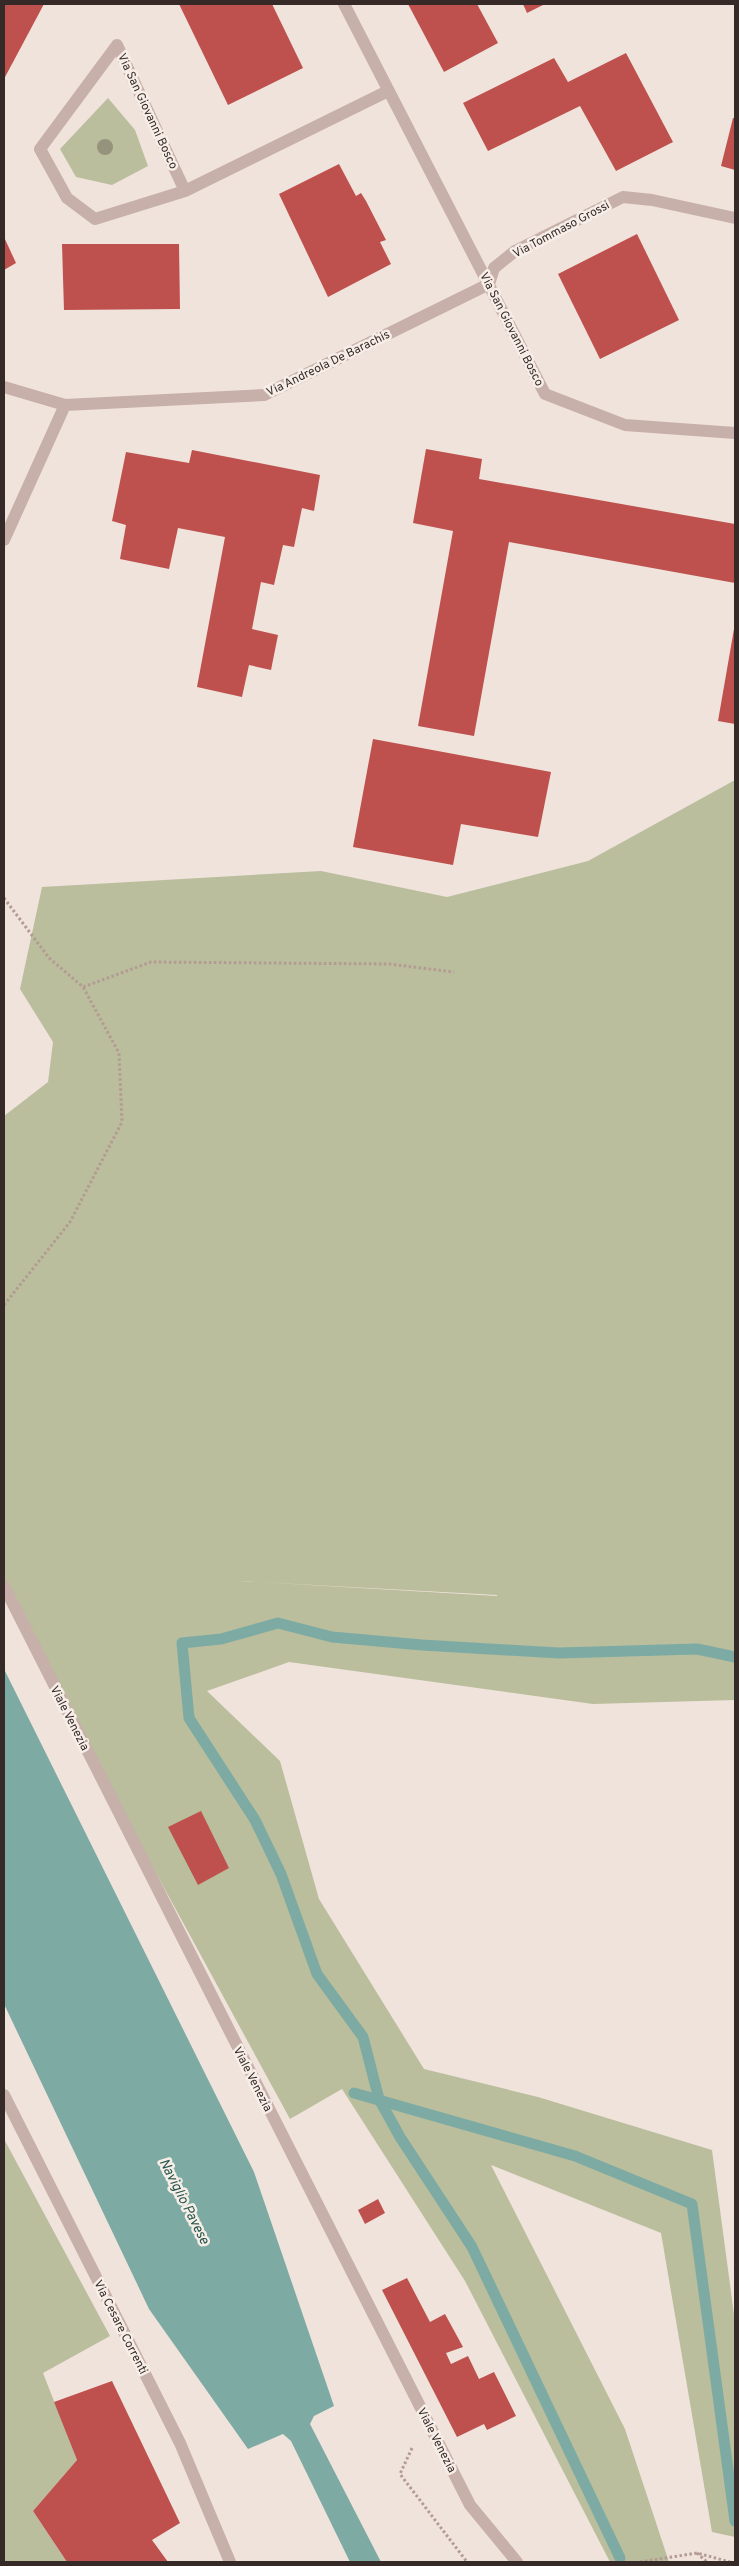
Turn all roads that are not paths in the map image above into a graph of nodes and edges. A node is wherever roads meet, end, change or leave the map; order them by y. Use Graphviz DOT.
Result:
graph roads {
  1 [pos="344,4"];
  2 [pos="388,91"];
  3 [pos="185,192"];
  4 [pos="735,218"];
  5 [pos="489,284"];
  6 [pos="4,387"];
  7 [pos="65,406"];
  8 [pos="735,433"];
  9 [pos="4,540"];
  10 [pos="4,1586"];
  11 [pos="4,2095"];
  12 [pos="230,2562"];
  13 [pos="517,2562"];
  1 -- 2 [label="street, Via San Giovanni Bosco"];
  2 -- 3 [label="street, Via San Giovanni Bosco"];
  2 -- 5 [label="street, Via San Giovanni Bosco"];
  3 -- 3 [label="street, Via San Giovanni Bosco"];
  4 -- 5 [label="street, Via Tommaso Grossi"];
  5 -- 7 [label="street, Via Andreola De Barachis"];
  5 -- 8 [label="street, Via San Giovanni Bosco"];
  6 -- 7 [label="street, Via Andreola De Barachis"];
  7 -- 9 [label="street"];
  10 -- 13 [label="street, Viale Venezia"];
  11 -- 12 [label="street, Via Cesare Correnti"];
}
